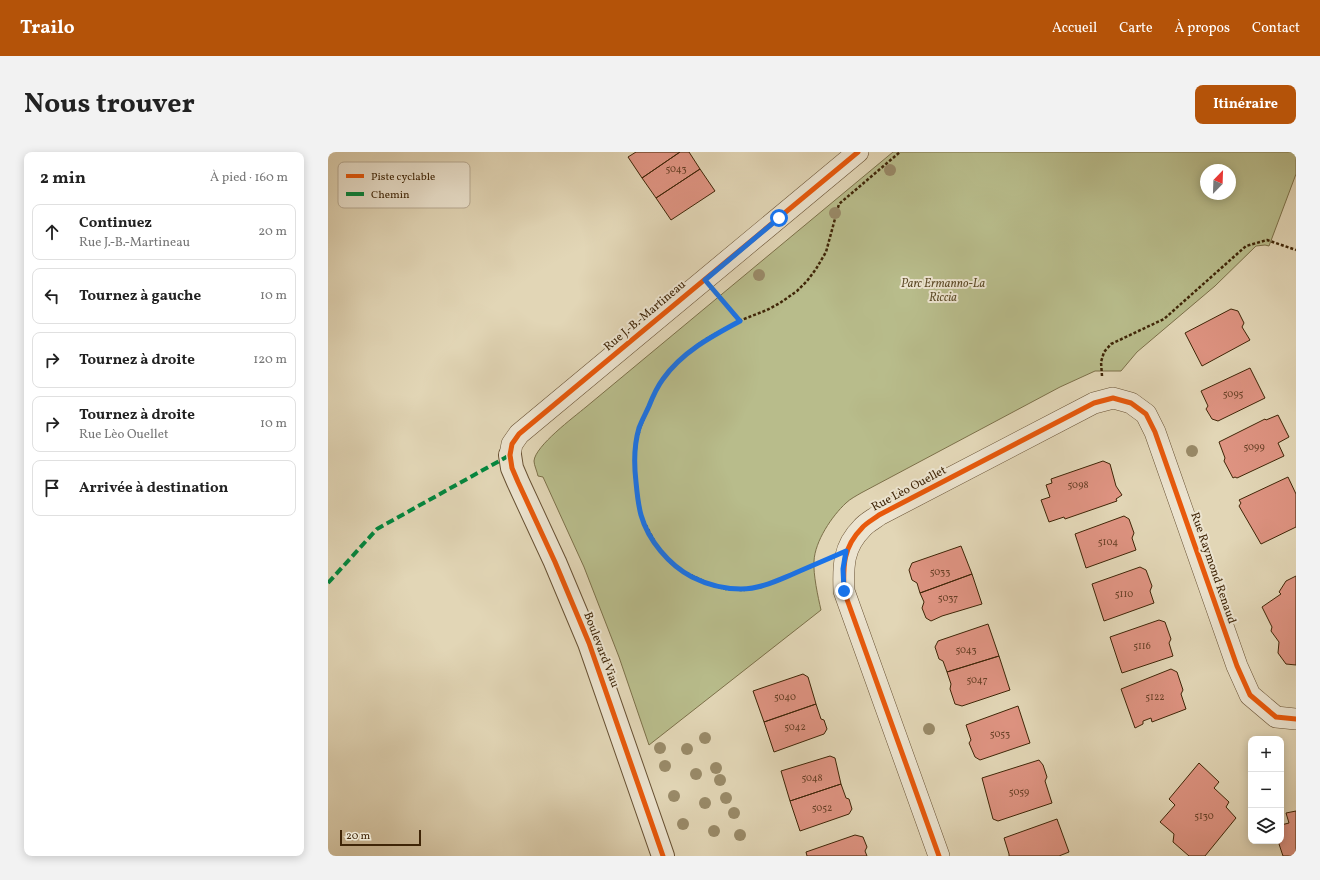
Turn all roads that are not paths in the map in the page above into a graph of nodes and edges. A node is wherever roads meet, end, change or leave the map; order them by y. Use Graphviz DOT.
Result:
graph roads {
  1 [pos="858,152"];
  2 [pos="1131,403"];
  3 [pos="510,456"];
  4 [pos="1296,719"];
  5 [pos="663,856"];
  6 [pos="939,856"];
  1 -- 3 [label="street, Rue J.-B.-Martineau"];
  2 -- 4 [label="street, Rue Raymond Renaud"];
  2 -- 6 [label="street, Rue Lèo Ouellet"];
  3 -- 5 [label="street, Boulevard Viau"];
}
